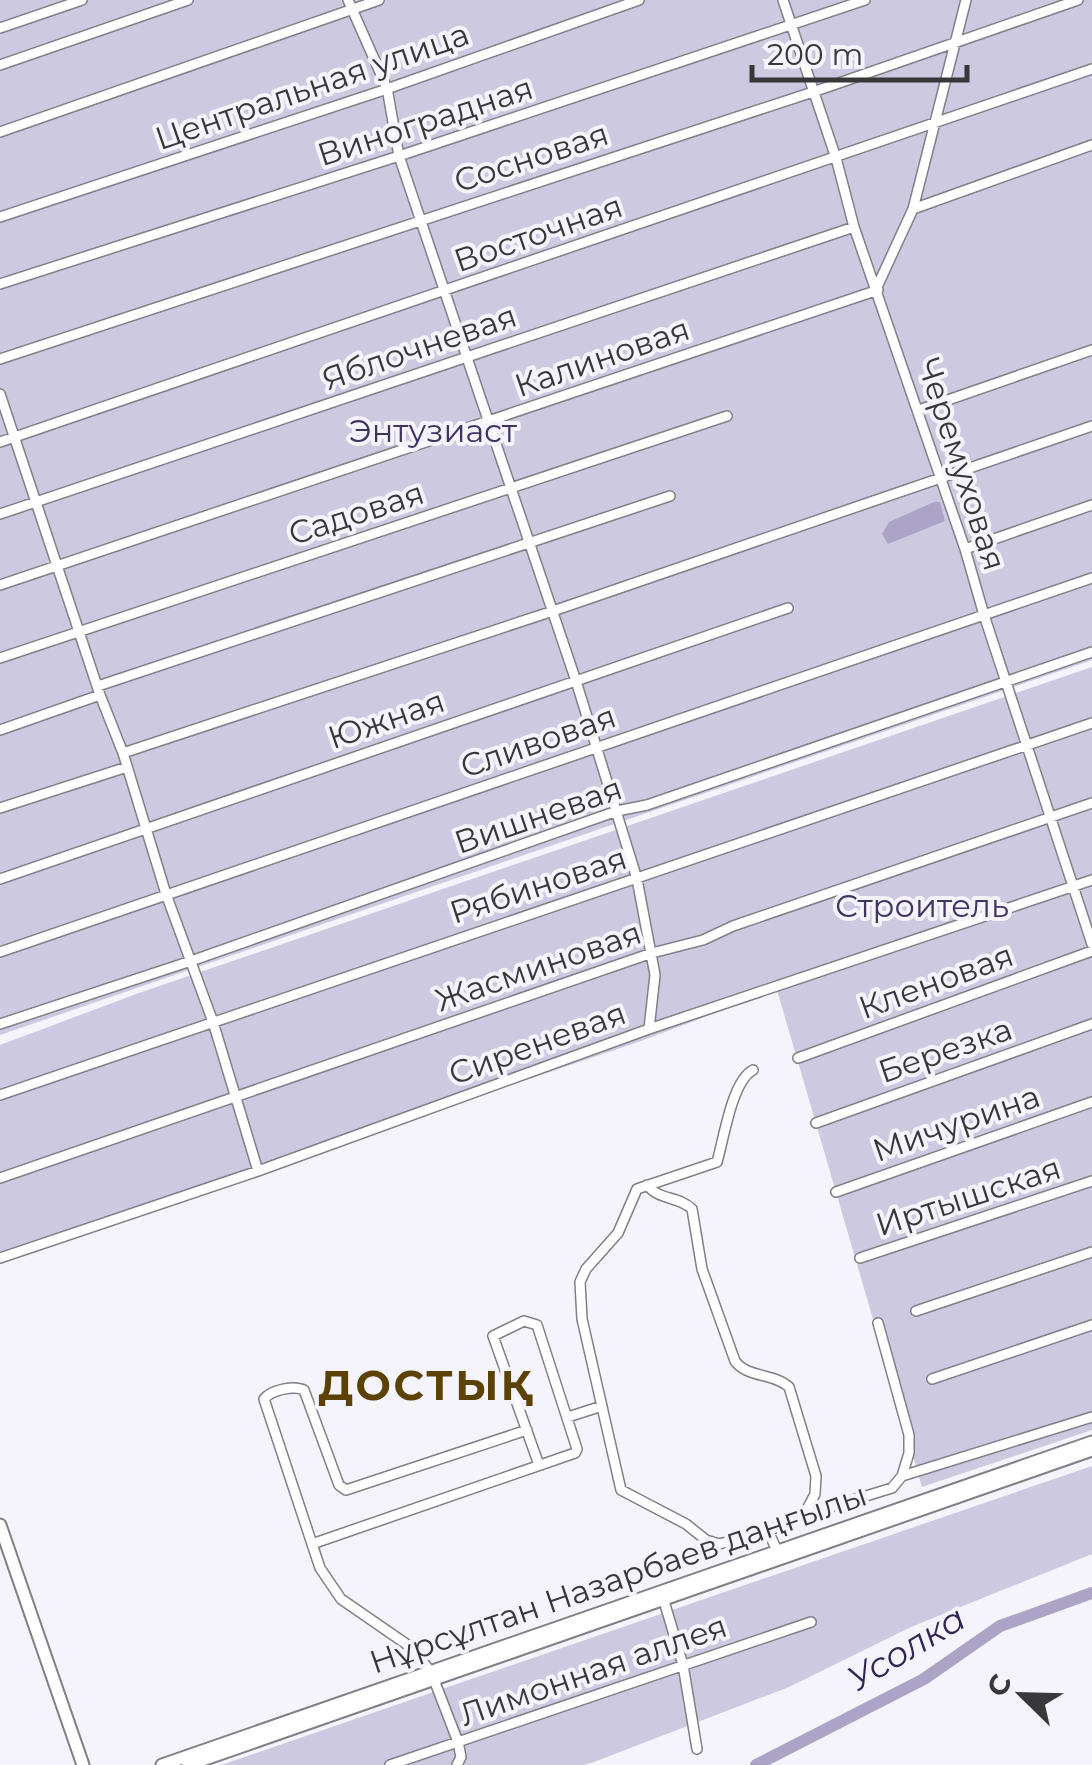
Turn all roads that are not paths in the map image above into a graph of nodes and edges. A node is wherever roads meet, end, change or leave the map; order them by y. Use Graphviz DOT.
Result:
graph roads {
  1 [pos="82,0"];
  2 [pos="188,0"];
  3 [pos="379,0"];
  4 [pos="639,0"];
  5 [pos="783,0"];
  6 [pos="865,0"];
  7 [pos="966,0"];
  8 [pos="1078,0"];
  9 [pos="350,5"];
  10 [pos="792,26"];
  11 [pos="0,28"];
  12 [pos="956,42"];
  13 [pos="0,66"];
  14 [pos="1092,69"];
  15 [pos="387,88"];
  16 [pos="813,92"];
  17 [pos="936,122"];
  18 [pos="0,132"];
  19 [pos="1092,145"];
  20 [pos="398,156"];
  21 [pos="836,158"];
  22 [pos="913,209"];
  23 [pos="0,217"];
  24 [pos="420,219"];
  25 [pos="854,228"];
  26 [pos="0,284"];
  27 [pos="878,289"];
  28 [pos="445,291"];
  29 [pos="1092,350"];
  30 [pos="466,357"];
  31 [pos="0,359"];
  32 [pos="0,394"];
  33 [pos="918,410"];
  34 [pos="727,416"];
  35 [pos="490,421"];
  36 [pos="1092,426"];
  37 [pos="16,437"];
  38 [pos="0,442"];
  39 [pos="940,477"];
  40 [pos="510,488"];
  41 [pos="670,496"];
  42 [pos="38,501"];
  43 [pos="1092,505"];
  44 [pos="0,514"];
  45 [pos="531,544"];
  46 [pos="965,549"];
  47 [pos="56,564"];
  48 [pos="1092,578"];
  49 [pos="0,585"];
  50 [pos="788,608"];
  51 [pos="553,611"];
  52 [pos="984,615"];
  53 [pos="79,630"];
  54 [pos="1092,652"];
  55 [pos="0,658"];
  56 [pos="576,680"];
  57 [pos="1006,681"];
  58 [pos="99,691"];
  59 [pos="1092,723"];
  60 [pos="0,730"];
  61 [pos="1026,744"];
  62 [pos="598,746"];
  63 [pos="123,752"];
  64 [pos="127,766"];
  65 [pos="1092,803"];
  66 [pos="0,808"];
  67 [pos="617,812"];
  68 [pos="1050,817"];
  69 [pos="145,828"];
  70 [pos="637,878"];
  71 [pos="0,879"];
  72 [pos="1092,880"];
  73 [pos="1072,888"];
  74 [pos="166,894"];
  75 [pos="1092,948"];
  76 [pos="0,952"];
  77 [pos="652,952"];
  78 [pos="191,961"];
  79 [pos="213,1022"];
  80 [pos="0,1024"];
  81 [pos="1092,1024"];
  82 [pos="649,1029"];
  83 [pos="798,1058"];
  84 [pos="753,1070"];
  85 [pos="0,1095"];
  86 [pos="234,1096"];
  87 [pos="1092,1102"];
  88 [pos="816,1123"];
  89 [pos="258,1171"];
  90 [pos="0,1178"];
  91 [pos="1092,1181"];
  92 [pos="647,1185"];
  93 [pos="836,1192"];
  94 [pos="1092,1252"];
  95 [pos="0,1258"];
  96 [pos="860,1258"];
  97 [pos="916,1311"];
  98 [pos="878,1323"];
  99 [pos="1092,1325"];
  100 [pos="932,1379"];
  101 [pos="602,1406"];
  102 [pos="568,1416"];
  103 [pos="1092,1418"];
  104 [pos="526,1430"];
  105 [pos="1092,1442"];
  106 [pos="1092,1450"];
  107 [pos="539,1466"];
  108 [pos="902,1476"];
  109 [pos="804,1515"];
  110 [pos="1,1529"];
  111 [pos="768,1531"];
  112 [pos="312,1544"];
  113 [pos="780,1556"];
  114 [pos="664,1601"];
  115 [pos="811,1622"];
  116 [pos="683,1665"];
  117 [pos="433,1676"];
  118 [pos="458,1742"];
  119 [pos="697,1749"];
  120 [pos="78,1764"];
  121 [pos="162,1765"];
  122 [pos="188,1765"];
  123 [pos="390,1765"];
  124 [pos="457,1765"];
  1 -- 11 [label="street"];
  2 -- 13 [label="street"];
  3 -- 9 [label="street"];
  4 -- 15 [label="street, Центральная улица"];
  5 -- 10 [label="street, Черемуховая"];
  6 -- 10 [label="street, Виноградная"];
  7 -- 12 [label="street"];
  8 -- 12 [label="street, Сосновая"];
  9 -- 15 [label="street"];
  9 -- 18 [label="street"];
  10 -- 16 [label="street, Черемуховая"];
  10 -- 20 [label="street, Виноградная"];
  12 -- 16 [label="street, Сосновая"];
  12 -- 17 [label="street"];
  14 -- 17 [label="street, Восточная"];
  15 -- 20 [label="street"];
  15 -- 23 [label="street, Центральная улица"];
  16 -- 21 [label="street, Черемуховая"];
  16 -- 24 [label="street, Сосновая"];
  17 -- 21 [label="street, Восточная"];
  17 -- 22 [label="street"];
  19 -- 22 [label="street"];
  20 -- 24 [label="street"];
  20 -- 26 [label="street, Виноградная"];
  21 -- 25 [label="street, Черемуховая"];
  21 -- 28 [label="street, Восточная"];
  22 -- 27 [label="street"];
  24 -- 28 [label="street"];
  24 -- 31 [label="street, Сосновая"];
  25 -- 27 [label="street, Черемуховая"];
  25 -- 30 [label="street, Яблочневая"];
  27 -- 33 [label="street, Черемуховая"];
  27 -- 35 [label="street, Калиновая"];
  28 -- 30 [label="street"];
  28 -- 37 [label="street, Восточная"];
  29 -- 33 [label="street"];
  30 -- 35 [label="street"];
  30 -- 42 [label="street, Яблочневая"];
  32 -- 37 [label="street"];
  33 -- 39 [label="street, Черемуховая"];
  34 -- 40 [label="street, Садовая"];
  35 -- 40 [label="street"];
  35 -- 47 [label="street, Калиновая"];
  36 -- 39 [label="street"];
  37 -- 38 [label="street, Восточная"];
  37 -- 42 [label="street"];
  39 -- 46 [label="street, Черемуховая"];
  39 -- 51 [label="street"];
  40 -- 45 [label="street"];
  40 -- 53 [label="street, Садовая"];
  41 -- 45 [label="street"];
  42 -- 44 [label="street, Яблочневая"];
  42 -- 47 [label="street"];
  43 -- 46 [label="street"];
  45 -- 51 [label="street"];
  45 -- 58 [label="street"];
  46 -- 52 [label="street, Черемуховая"];
  47 -- 49 [label="street, Калиновая"];
  47 -- 53 [label="street"];
  48 -- 52 [label="street, Сливовая"];
  50 -- 56 [label="street, Южная"];
  51 -- 56 [label="street"];
  51 -- 63 [label="street"];
  52 -- 57 [label="street, Черемуховая"];
  52 -- 62 [label="street, Сливовая"];
  53 -- 55 [label="street, Садовая"];
  53 -- 58 [label="street"];
  54 -- 57 [label="street, Вишневая"];
  56 -- 62 [label="street"];
  56 -- 69 [label="street, Южная"];
  57 -- 61 [label="street, Черемуховая"];
  57 -- 67 [label="street, Вишневая"];
  58 -- 60 [label="street"];
  58 -- 63 [label="street"];
  59 -- 61 [label="street, Рябиновая"];
  61 -- 68 [label="street, Черемуховая"];
  61 -- 70 [label="street, Рябиновая"];
  62 -- 67 [label="street"];
  62 -- 74 [label="street, Сливовая"];
  63 -- 64 [label="street"];
  64 -- 66 [label="street"];
  64 -- 69 [label="street"];
  65 -- 68 [label="street, Жасминовая"];
  67 -- 70 [label="street"];
  67 -- 78 [label="street, Вишневая"];
  68 -- 73 [label="street, Черемуховая"];
  68 -- 77 [label="street, Жасминовая"];
  69 -- 71 [label="street, Южная"];
  69 -- 74 [label="street"];
  70 -- 77 [label="street"];
  70 -- 79 [label="street, Рябиновая"];
  72 -- 73 [label="street, Сиреневая"];
  73 -- 75 [label="street, Черемуховая"];
  73 -- 82 [label="street, Сиреневая"];
  74 -- 76 [label="street, Сливовая"];
  74 -- 78 [label="street"];
  75 -- 83 [label="street, Кленовая"];
  77 -- 82 [label="street"];
  77 -- 86 [label="street, Жасминовая"];
  78 -- 79 [label="street"];
  78 -- 80 [label="street, Вишневая"];
  79 -- 85 [label="street, Рябиновая"];
  79 -- 86 [label="street"];
  81 -- 88 [label="street, Березка"];
  82 -- 89 [label="street, Сиреневая"];
  84 -- 92 [label="street"];
  86 -- 89 [label="street"];
  86 -- 90 [label="street, Жасминовая"];
  87 -- 93 [label="street, Мичурина"];
  89 -- 95 [label="street, Сиреневая"];
  91 -- 96 [label="street, Иртышская"];
  92 -- 101 [label="street"];
  92 -- 109 [label="street"];
  94 -- 97 [label="street"];
  98 -- 108 [label="street"];
  99 -- 100 [label="street"];
  101 -- 102 [label="street"];
  101 -- 111 [label="street"];
  102 -- 104 [label="street"];
  102 -- 107 [label="street"];
  103 -- 108 [label="street"];
  104 -- 107 [label="street"];
  104 -- 112 [label="street"];
  105 -- 113 [label="main road, Нұрсұлтан Назарбаев даңғылы"];
  106 -- 113 [label="main road, Нұрсұлтан Назарбаев даңғылы"];
  107 -- 112 [label="street"];
  108 -- 109 [label="street"];
  109 -- 111 [label="street"];
  110 -- 120 [label="main road"];
  111 -- 113 [label="street"];
  112 -- 117 [label="street"];
  113 -- 114 [label="main road, Нұрсұлтан Назарбаев даңғылы"];
  113 -- 117 [label="main road, Нұрсұлтан Назарбаев даңғылы"];
  114 -- 116 [label="street"];
  114 -- 117 [label="main road, Нұрсұлтан Назарбаев даңғылы"];
  115 -- 116 [label="street, Лимонная аллея"];
  116 -- 118 [label="street, Лимонная аллея"];
  116 -- 119 [label="street"];
  117 -- 118 [label="street"];
  117 -- 121 [label="main road, Нұрсұлтан Назарбаев даңғылы"];
  117 -- 122 [label="main road, Нұрсұлтан Назарбаев даңғылы"];
  118 -- 123 [label="street, Лимонная аллея"];
  118 -- 124 [label="street"];
}
